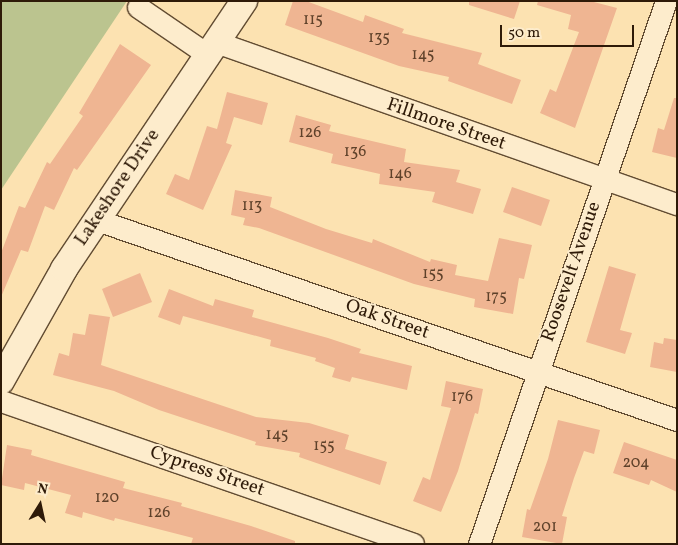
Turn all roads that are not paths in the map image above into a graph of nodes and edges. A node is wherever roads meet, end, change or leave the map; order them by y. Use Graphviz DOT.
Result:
graph roads {
  1 [pos="244,1"];
  2 [pos="666,1"];
  3 [pos="138,7"];
  4 [pos="212,49"];
  5 [pos="604,180"];
  6 [pos="677,204"];
  7 [pos="97,220"];
  8 [pos="538,372"];
  9 [pos="1,381"];
  10 [pos="1,401"];
  11 [pos="677,420"];
  12 [pos="413,544"];
  13 [pos="479,544"];
  1 -- 4 [label="street, Lakeshore Drive"];
  2 -- 5 [label="street, Roosevelt Avenue"];
  3 -- 4 [label="street, Fillmore Street"];
  4 -- 5 [label="street, Fillmore Street"];
  4 -- 7 [label="street, Lakeshore Drive"];
  5 -- 6 [label="street, Fillmore Street"];
  5 -- 8 [label="street, Roosevelt Avenue"];
  7 -- 8 [label="street, Oak Street"];
  7 -- 9 [label="street, Lakeshore Drive"];
  8 -- 11 [label="street, Oak Street"];
  8 -- 13 [label="street, Roosevelt Avenue"];
  10 -- 12 [label="street, Cypress Street"];
}
